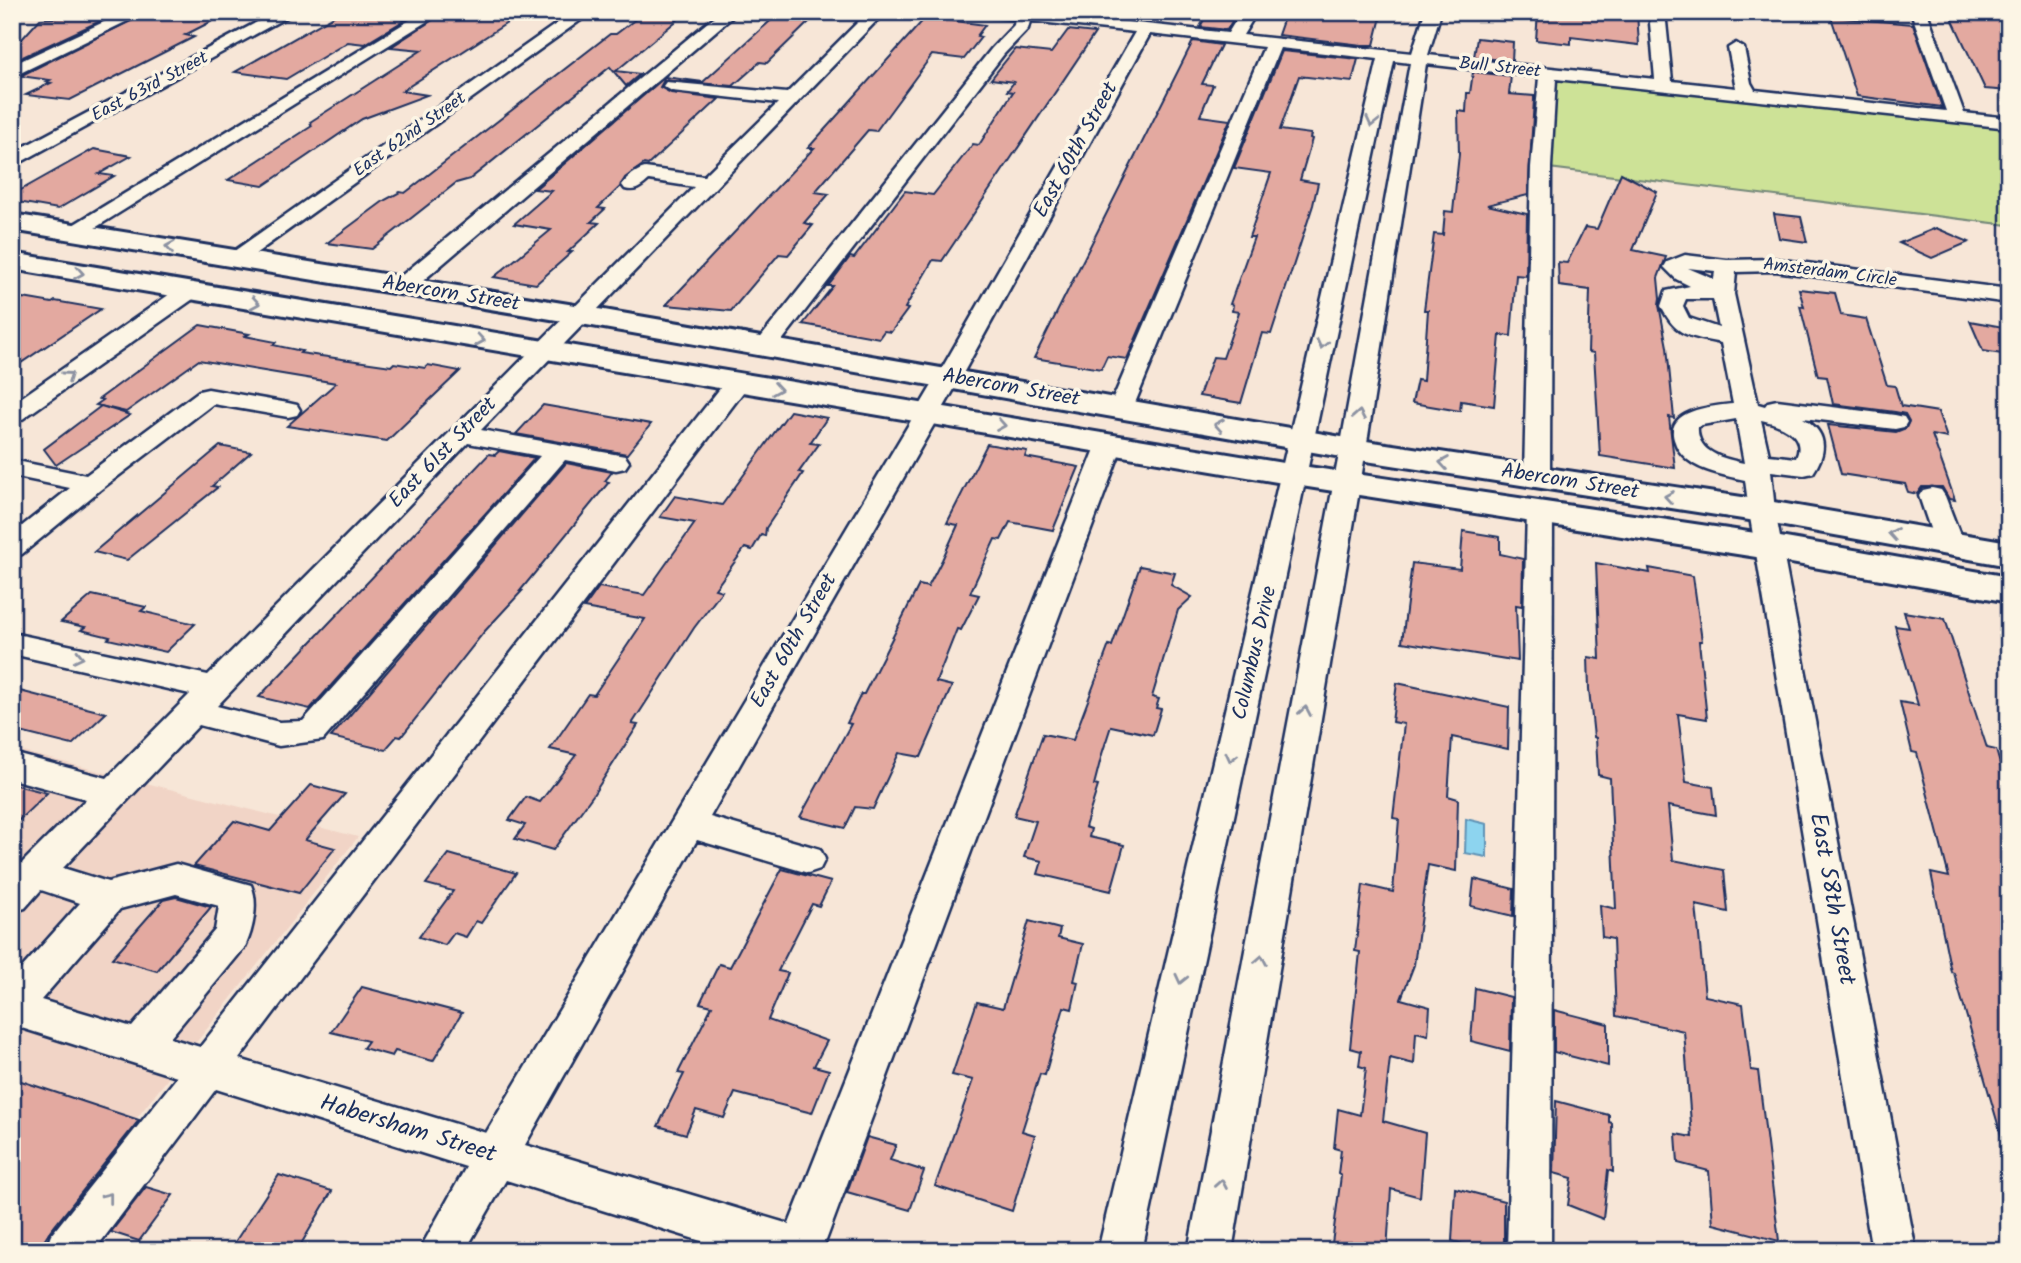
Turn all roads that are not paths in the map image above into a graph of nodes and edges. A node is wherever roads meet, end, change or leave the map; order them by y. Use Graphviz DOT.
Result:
graph roads {
  1 [pos="138,12"];
  2 [pos="288,12"];
  3 [pos="434,12"];
  4 [pos="584,12"];
  5 [pos="730,12"];
  6 [pos="877,12"];
  7 [pos="991,12"];
  8 [pos="1249,12"];
  9 [pos="1433,12"];
  10 [pos="1657,12"];
  11 [pos="1919,12"];
  12 [pos="1015,14"];
  13 [pos="1077,17"];
  14 [pos="1144,30"];
  15 [pos="1233,39"];
  16 [pos="1274,43"];
  17 [pos="1736,48"];
  18 [pos="1387,55"];
  19 [pos="1419,58"];
  20 [pos="12,72"];
  21 [pos="1548,73"];
  22 [pos="1664,84"];
  23 [pos="672,86"];
  24 [pos="1748,94"];
  25 [pos="792,99"];
  26 [pos="1957,117"];
  27 [pos="2009,122"];
  28 [pos="12,161"];
  29 [pos="710,183"];
  30 [pos="632,186"];
  31 [pos="12,222"];
  32 [pos="75,232"];
  33 [pos="237,258"];
  34 [pos="12,261"];
  35 [pos="286,267"];
  36 [pos="113,279"];
  37 [pos="1725,282"];
  38 [pos="402,286"];
  39 [pos="188,292"];
  40 [pos="2009,296"];
  41 [pos="581,314"];
  42 [pos="1732,338"];
  43 [pos="766,346"];
  44 [pos="543,351"];
  45 [pos="949,377"];
  46 [pos="738,382"];
  47 [pos="1746,407"];
  48 [pos="1122,408"];
  49 [pos="288,410"];
  50 [pos="926,412"];
  51 [pos="12,415"];
  52 [pos="1895,422"];
  53 [pos="462,434"];
  54 [pos="1300,440"];
  55 [pos="1110,444"];
  56 [pos="1353,449"];
  57 [pos="558,452"];
  58 [pos="616,462"];
  59 [pos="12,468"];
  60 [pos="1757,468"];
  61 [pos="1295,475"];
  62 [pos="1346,483"];
  63 [pos="91,484"];
  64 [pos="1539,494"];
  65 [pos="1932,496"];
  66 [pos="1762,511"];
  67 [pos="1949,543"];
  68 [pos="1769,547"];
  69 [pos="12,548"];
  70 [pos="2009,554"];
  71 [pos="2009,590"];
  72 [pos="12,643"];
  73 [pos="215,688"];
  74 [pos="192,712"];
  75 [pos="12,766"];
  76 [pos="114,793"];
  77 [pos="688,824"];
  78 [pos="808,859"];
  79 [pos="23,886"];
  80 [pos="108,897"];
  81 [pos="12,1007"];
  82 [pos="139,1047"];
  83 [pos="208,1068"];
  84 [pos="496,1156"];
  85 [pos="802,1250"];
  86 [pos="66,1251"];
  87 [pos="441,1251"];
  88 [pos="1120,1251"];
  89 [pos="1210,1251"];
  90 [pos="1529,1251"];
  91 [pos="1894,1251"];
  1 -- 20 [label="street"];
  2 -- 28 [label="street, East 63rd Street"];
  3 -- 32 [label="street"];
  4 -- 33 [label="street, East 62nd Street"];
  5 -- 38 [label="street"];
  6 -- 25 [label="street, East 61st Street"];
  7 -- 12 [label="street, Bull Street"];
  8 -- 15 [label="street"];
  9 -- 19 [label="street"];
  10 -- 22 [label="street"];
  11 -- 26 [label="street"];
  12 -- 13 [label="street, Bull Street"];
  12 -- 43 [label="street"];
  13 -- 14 [label="street, Bull Street"];
  14 -- 15 [label="street, Bull Street"];
  14 -- 45 [label="street, East 60th Street"];
  15 -- 16 [label="street, Bull Street"];
  16 -- 18 [label="street, Bull Street"];
  16 -- 48 [label="street"];
  17 -- 24 [label="street"];
  18 -- 19 [label="street, Bull Street"];
  18 -- 54 [label="street, Columbus Drive, one-way"];
  19 -- 21 [label="street, Bull Street"];
  56 -- 19 [label="street, one-way"];
  21 -- 22 [label="street, Bull Street"];
  21 -- 64 [label="street"];
  22 -- 24 [label="street, Bull Street"];
  23 -- 25 [label="street"];
  24 -- 26 [label="street, Bull Street"];
  25 -- 29 [label="street, East 61st Street"];
  26 -- 27 [label="street, Bull Street"];
  29 -- 30 [label="street"];
  29 -- 41 [label="street, East 61st Street"];
  31 -- 32 [label="main road, Abercorn Street"];
  33 -- 32 [label="main road, Abercorn Street, one-way"];
  33 -- 35 [label="main road, Abercorn Street"];
  33 -- 36 [label="main road"];
  34 -- 36 [label="main road, Abercorn Street, one-way"];
  35 -- 38 [label="main road, Abercorn Street"];
  35 -- 39 [label="main road"];
  36 -- 39 [label="main road, Abercorn Street"];
  37 -- 40 [label="street, Amsterdam Circle"];
  37 -- 42 [label="street"];
  37 -- 42 [label="street, Amsterdam Circle"];
  38 -- 41 [label="main road, Abercorn Street"];
  39 -- 44 [label="main road, Abercorn Street, one-way"];
  51 -- 39 [label="street, one-way"];
  41 -- 43 [label="main road, Abercorn Street"];
  41 -- 44 [label="street, East 61st Street"];
  42 -- 47 [label="street"];
  43 -- 45 [label="main road, Abercorn Street"];
  44 -- 46 [label="main road, Abercorn Street"];
  44 -- 53 [label="street, East 61st Street"];
  45 -- 48 [label="main road, Abercorn Street"];
  45 -- 50 [label="street, East 60th Street"];
  46 -- 50 [label="main road, Abercorn Street, one-way"];
  46 -- 83 [label="street"];
  47 -- 52 [label="street"];
  47 -- 60 [label="street"];
  47 -- 60 [label="street"];
  47 -- 60 [label="street"];
  54 -- 48 [label="main road, Abercorn Street, one-way"];
  49 -- 63 [label="street"];
  50 -- 55 [label="main road, Abercorn Street, one-way"];
  50 -- 77 [label="street, East 60th Street"];
  53 -- 57 [label="street"];
  53 -- 73 [label="street, East 61st Street"];
  54 -- 56 [label="main road, Abercorn Street"];
  54 -- 61 [label="street, Columbus Drive"];
  55 -- 61 [label="main road, Abercorn Street"];
  55 -- 85 [label="street"];
  56 -- 62 [label="street"];
  64 -- 56 [label="main road, Abercorn Street, one-way"];
  57 -- 58 [label="street"];
  57 -- 74 [label="street"];
  59 -- 63 [label="street"];
  60 -- 66 [label="street"];
  61 -- 62 [label="main road, Abercorn Street"];
  61 -- 88 [label="street, Columbus Drive, one-way"];
  62 -- 64 [label="main road, Abercorn Street"];
  89 -- 62 [label="street, one-way"];
  63 -- 69 [label="street"];
  66 -- 64 [label="main road, Abercorn Street, one-way"];
  64 -- 68 [label="main road, Abercorn Street"];
  64 -- 90 [label="street"];
  65 -- 67 [label="street"];
  67 -- 66 [label="main road, Abercorn Street, one-way"];
  66 -- 68 [label="street"];
  67 -- 70 [label="main road, Abercorn Street"];
  68 -- 71 [label="main road, Abercorn Street"];
  68 -- 91 [label="street, East 58th Street"];
  72 -- 73 [label="street, one-way"];
  73 -- 74 [label="street, East 61st Street"];
  74 -- 76 [label="street, East 61st Street"];
  75 -- 76 [label="street"];
  76 -- 79 [label="street, East 61st Street"];
  77 -- 78 [label="street"];
  77 -- 84 [label="street, East 60th Street"];
  79 -- 80 [label="street"];
  80 -- 81 [label="street"];
  80 -- 82 [label="street"];
  81 -- 82 [label="street, Habersham Street"];
  82 -- 83 [label="street, Habersham Street"];
  83 -- 84 [label="street, Habersham Street"];
  86 -- 83 [label="street, one-way"];
  84 -- 85 [label="street, Habersham Street"];
  84 -- 87 [label="street, East 60th Street"];
}
